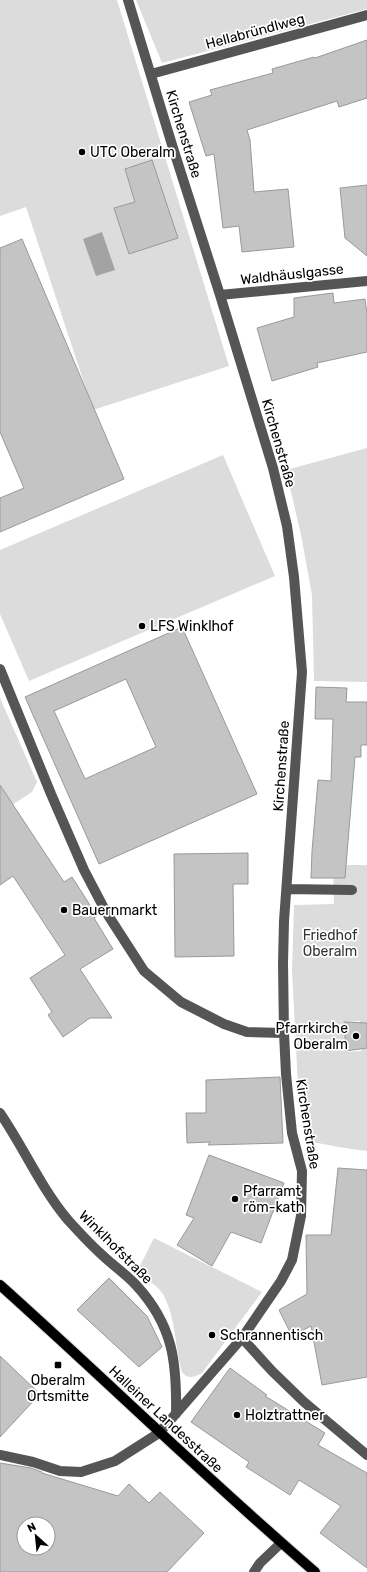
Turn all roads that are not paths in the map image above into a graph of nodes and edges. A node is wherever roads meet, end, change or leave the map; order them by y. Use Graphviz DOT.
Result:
graph roads {
  1 [pos="128,0"];
  2 [pos="367,14"];
  3 [pos="151,74"];
  4 [pos="367,281"];
  5 [pos="220,295"];
  6 [pos="0,669"];
  7 [pos="287,889"];
  8 [pos="352,890"];
  9 [pos="284,1033"];
  10 [pos="0,1113"];
  11 [pos="0,1285"];
  12 [pos="242,1338"];
  13 [pos="176,1414"];
  14 [pos="159,1433"];
  15 [pos="0,1455"];
  16 [pos="367,1455"];
  17 [pos="281,1543"];
  18 [pos="254,1572"];
  19 [pos="315,1572"];
  1 -- 3 [label="street, Kirchenstraße"];
  2 -- 3 [label="street, Hellabründlweg"];
  3 -- 5 [label="street, Kirchenstraße"];
  4 -- 5 [label="street, Waldhäuslgasse"];
  5 -- 7 [label="street, Kirchenstraße"];
  6 -- 9 [label="street"];
  7 -- 8 [label="street"];
  7 -- 9 [label="street, Kirchenstraße"];
  9 -- 12 [label="street, Kirchenstraße"];
  10 -- 13 [label="street, Winklhofstraße"];
  11 -- 14 [label="main road, Halleiner Landesstraße"];
  12 -- 13 [label="street, Kirchenstraße"];
  12 -- 16 [label="street"];
  13 -- 14 [label="street, Kirchenstraße"];
  14 -- 15 [label="street, Kirchenstraße"];
  14 -- 17 [label="main road, Halleiner Landesstraße"];
  17 -- 18 [label="street"];
  17 -- 19 [label="main road, Halleiner Landesstraße"];
}
